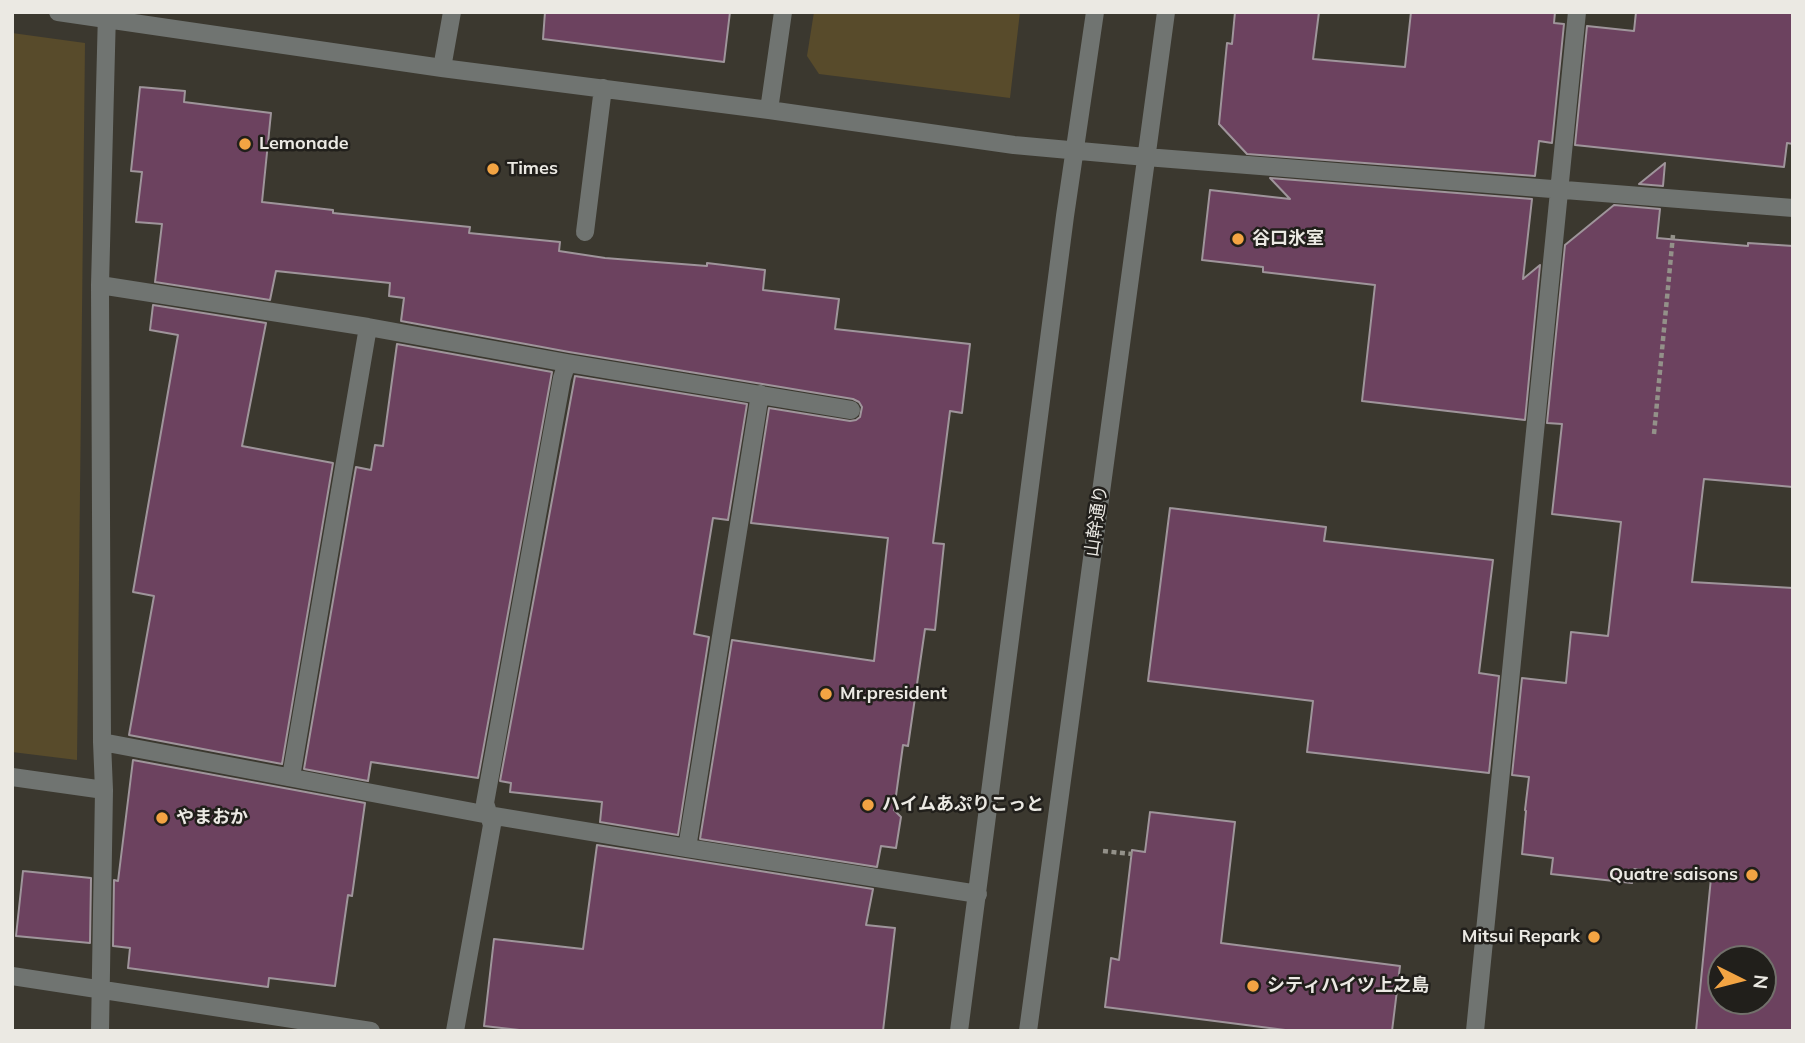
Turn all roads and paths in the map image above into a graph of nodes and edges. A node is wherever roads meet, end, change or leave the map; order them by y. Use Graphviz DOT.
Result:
graph roads {
  1 [pos="58,12"];
  2 [pos="452,12"];
  3 [pos="783,12"];
  4 [pos="1095,12"];
  5 [pos="1166,12"];
  6 [pos="1577,12"];
  7 [pos="106,16"];
  8 [pos="442,68"];
  9 [pos="603,88"];
  10 [pos="769,110"];
  11 [pos="1076,151"];
  12 [pos="1146,157"];
  13 [pos="1559,190"];
  14 [pos="1676,199"];
  15 [pos="1793,208"];
  16 [pos="585,232"];
  17 [pos="100,285"];
  18 [pos="368,327"];
  19 [pos="568,363"];
  20 [pos="760,394"];
  21 [pos="851,410"];
  22 [pos="1654,434"];
  23 [pos="102,742"];
  24 [pos="12,777"];
  25 [pos="291,777"];
  26 [pos="104,790"];
  27 [pos="489,814"];
  28 [pos="687,848"];
  29 [pos="1103,851"];
  30 [pos="1132,854"];
  31 [pos="978,894"];
  32 [pos="12,976"];
  33 [pos="100,989"];
  34 [pos="100,1031"];
  35 [pos="371,1031"];
  36 [pos="456,1031"];
  37 [pos="960,1031"];
  38 [pos="1028,1031"];
  39 [pos="1475,1031"];
  1 -- 7 [label="street"];
  2 -- 8 [label="street"];
  3 -- 10 [label="street"];
  4 -- 11 [label="street"];
  5 -- 12 [label="street, 山幹通り"];
  6 -- 13 [label="street"];
  7 -- 8 [label="street"];
  7 -- 17 [label="street"];
  8 -- 9 [label="street"];
  9 -- 10 [label="street"];
  9 -- 16 [label="street"];
  10 -- 11 [label="street"];
  11 -- 12 [label="street"];
  11 -- 31 [label="street"];
  12 -- 13 [label="street"];
  12 -- 38 [label="street, 山幹通り"];
  13 -- 14 [label="street"];
  13 -- 39 [label="street"];
  14 -- 15 [label="street"];
  14 -- 22 [label="path"];
  17 -- 18 [label="street"];
  17 -- 23 [label="street"];
  18 -- 19 [label="street"];
  18 -- 25 [label="street"];
  19 -- 20 [label="street"];
  19 -- 27 [label="street"];
  20 -- 21 [label="street"];
  20 -- 28 [label="street"];
  23 -- 25 [label="street"];
  23 -- 26 [label="street"];
  24 -- 26 [label="street"];
  25 -- 27 [label="street"];
  26 -- 33 [label="street"];
  27 -- 28 [label="street"];
  27 -- 36 [label="street"];
  28 -- 31 [label="street"];
  29 -- 30 [label="path"];
  31 -- 37 [label="street"];
  32 -- 33 [label="street"];
  33 -- 34 [label="street"];
  33 -- 35 [label="street"];
}
